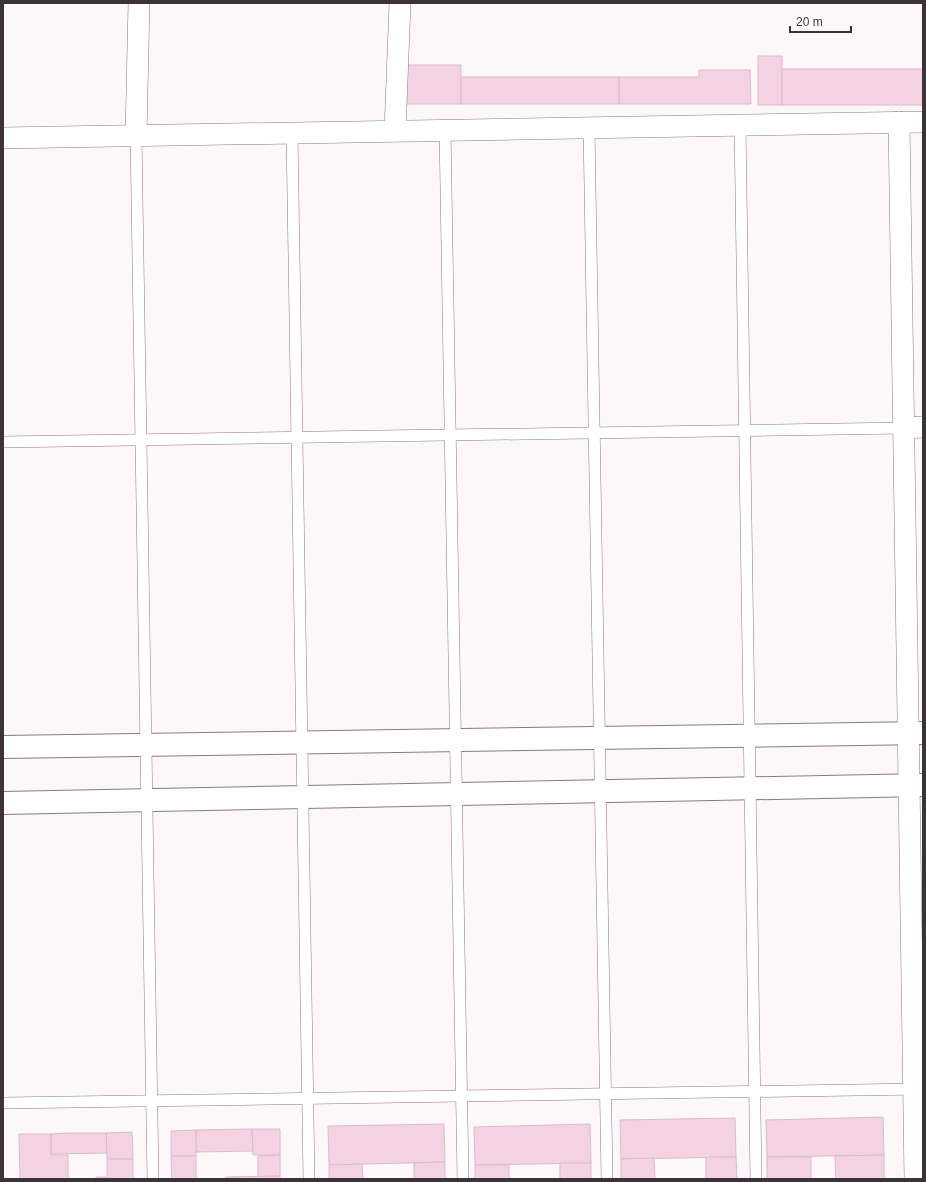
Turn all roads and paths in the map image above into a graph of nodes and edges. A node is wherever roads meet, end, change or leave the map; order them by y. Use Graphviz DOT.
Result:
graph roads {
  1 [pos="139,3"];
  2 [pos="400,3"];
  3 [pos="898,122"];
  4 [pos="923,122"];
  5 [pos="740,125"];
  6 [pos="589,128"];
  7 [pos="445,130"];
  8 [pos="395,131"];
  9 [pos="292,133"];
  10 [pos="136,136"];
  11 [pos="3,138"];
  12 [pos="913,428"];
  13 [pos="744,430"];
  14 [pos="594,432"];
  15 [pos="450,435"];
  16 [pos="297,437"];
  17 [pos="141,440"];
  18 [pos="3,442"];
  19 [pos="916,733"];
  20 [pos="749,736"];
  21 [pos="600,738"];
  22 [pos="456,740"];
  23 [pos="302,742"];
  24 [pos="146,745"];
  25 [pos="3,747"];
  26 [pos="916,785"];
  27 [pos="750,788"];
  28 [pos="600,792"];
  29 [pos="457,794"];
  30 [pos="303,798"];
  31 [pos="147,801"];
  32 [pos="3,803"];
  33 [pos="918,1089"];
  34 [pos="755,1091"];
  35 [pos="606,1093"];
  36 [pos="462,1096"];
  37 [pos="308,1098"];
  38 [pos="152,1100"];
  39 [pos="3,1103"];
  40 [pos="153,1179"];
  41 [pos="309,1179"];
  42 [pos="463,1179"];
  43 [pos="607,1179"];
  44 [pos="756,1179"];
  45 [pos="915,1179"];
  1 -- 10 [label="street"];
  2 -- 8 [label="street"];
  3 -- 4 [label="street"];
  3 -- 5 [label="street"];
  3 -- 12 [label="street"];
  5 -- 6 [label="street"];
  5 -- 13 [label="lane"];
  6 -- 7 [label="street"];
  6 -- 14 [label="lane"];
  7 -- 8 [label="street"];
  7 -- 15 [label="lane"];
  8 -- 9 [label="street"];
  9 -- 10 [label="street"];
  9 -- 16 [label="lane"];
  10 -- 11 [label="street"];
  10 -- 17 [label="lane"];
  12 -- 13 [label="lane"];
  12 -- 19 [label="street"];
  13 -- 14 [label="lane"];
  13 -- 20 [label="lane"];
  14 -- 15 [label="lane"];
  14 -- 21 [label="lane"];
  15 -- 16 [label="lane"];
  15 -- 22 [label="lane"];
  16 -- 17 [label="lane"];
  16 -- 23 [label="lane"];
  17 -- 18 [label="lane"];
  17 -- 24 [label="lane"];
  19 -- 20 [label="street"];
  19 -- 26 [label="street"];
  20 -- 21 [label="street"];
  20 -- 27 [label="lane"];
  21 -- 22 [label="street"];
  21 -- 28 [label="lane"];
  22 -- 23 [label="street"];
  22 -- 29 [label="lane"];
  23 -- 24 [label="street"];
  23 -- 30 [label="lane"];
  24 -- 25 [label="street"];
  24 -- 31 [label="lane"];
  26 -- 27 [label="street"];
  26 -- 33 [label="street"];
  27 -- 28 [label="street"];
  27 -- 34 [label="lane"];
  28 -- 29 [label="street"];
  28 -- 35 [label="lane"];
  29 -- 30 [label="street"];
  29 -- 36 [label="lane"];
  30 -- 31 [label="street"];
  30 -- 37 [label="lane"];
  31 -- 32 [label="street"];
  31 -- 38 [label="lane"];
  33 -- 34 [label="lane"];
  33 -- 45 [label="street"];
  34 -- 35 [label="lane"];
  34 -- 44 [label="lane"];
  35 -- 36 [label="lane"];
  35 -- 43 [label="lane"];
  36 -- 37 [label="lane"];
  36 -- 42 [label="lane"];
  37 -- 38 [label="lane"];
  37 -- 41 [label="lane"];
  38 -- 39 [label="lane"];
  38 -- 40 [label="lane"];
}
